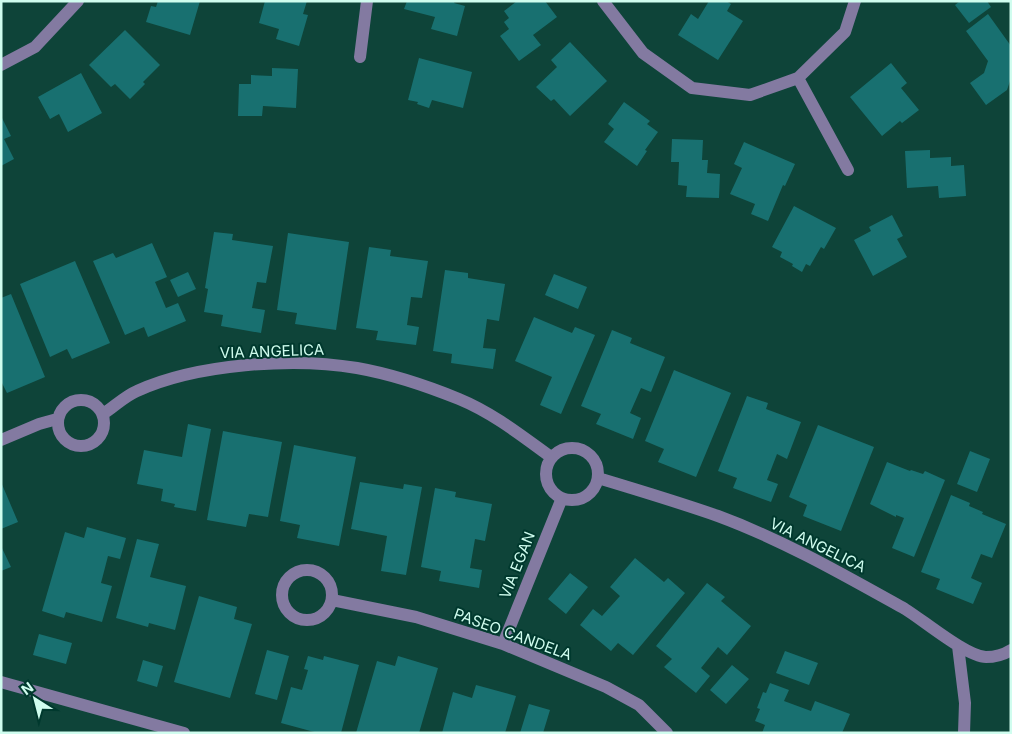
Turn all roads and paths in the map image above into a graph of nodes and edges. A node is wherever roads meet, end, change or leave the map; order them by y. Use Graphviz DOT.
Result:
graph roads {
  1 [pos="78,1"];
  2 [pos="367,1"];
  3 [pos="604,1"];
  4 [pos="855,1"];
  5 [pos="360,57"];
  6 [pos="1,65"];
  7 [pos="798,78"];
  8 [pos="848,170"];
  9 [pos="103,414"];
  10 [pos="57,420"];
  11 [pos="1,440"];
  12 [pos="552,458"];
  13 [pos="598,478"];
  14 [pos="562,498"];
  15 [pos="332,600"];
  16 [pos="503,644"];
  17 [pos="958,646"];
  18 [pos="1011,650"];
  19 [pos="1,682"];
  20 [pos="184,733"];
  21 [pos="667,733"];
  22 [pos="964,733"];
  1 -- 6 [label="street"];
  2 -- 5 [label="street"];
  3 -- 7 [label="street"];
  4 -- 7 [label="street"];
  7 -- 8 [label="street"];
  9 -- 10 [label="street"];
  9 -- 10 [label="street"];
  9 -- 12 [label="street, VIA ANGELICA"];
  10 -- 11 [label="street"];
  12 -- 13 [label="street"];
  12 -- 14 [label="street"];
  13 -- 14 [label="street"];
  13 -- 17 [label="street, VIA ANGELICA"];
  14 -- 16 [label="street, VIA EGAN"];
  15 -- 15 [label="street"];
  15 -- 16 [label="street, PASEO CANDELA"];
  16 -- 21 [label="street, PASEO CANDELA"];
  17 -- 18 [label="street, VIA ANGELICA"];
  17 -- 22 [label="street"];
  19 -- 20 [label="street"];
}
